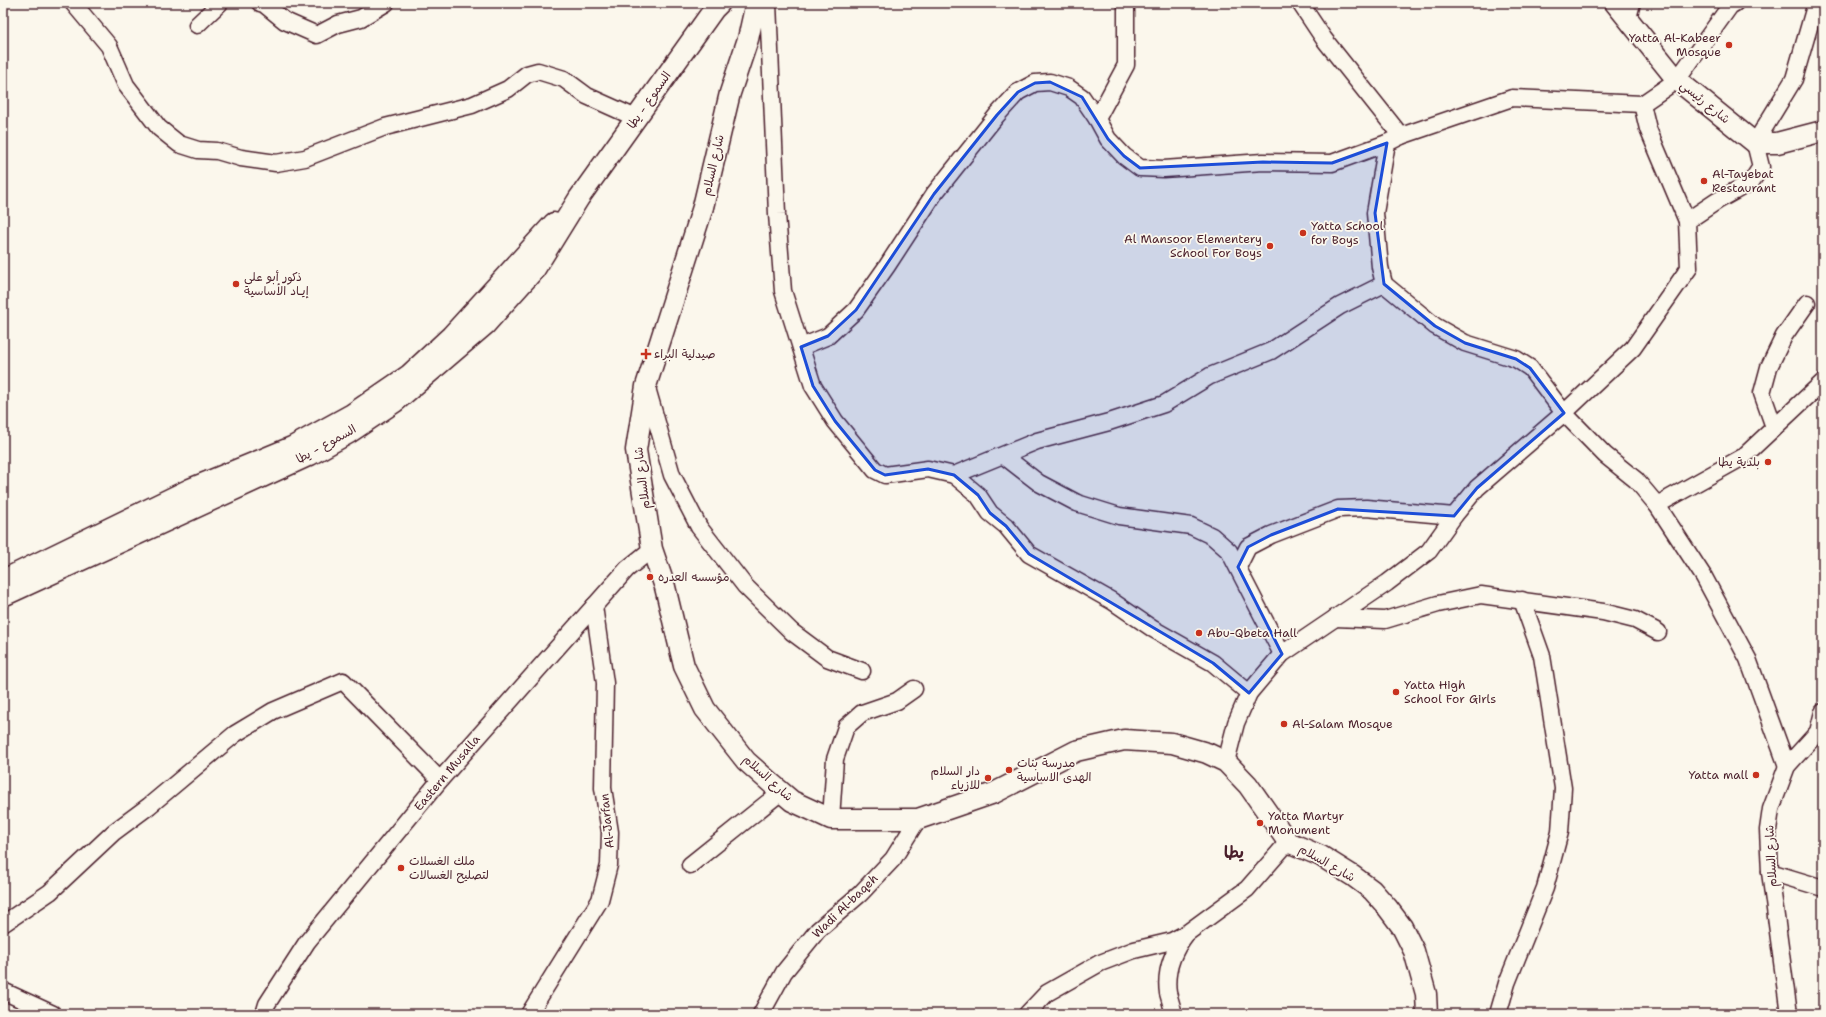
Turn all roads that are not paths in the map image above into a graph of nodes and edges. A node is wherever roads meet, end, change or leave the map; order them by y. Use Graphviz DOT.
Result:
graph roads {
  1 [pos="73,3"];
  2 [pos="220,3"];
  3 [pos="260,3"];
  4 [pos="386,3"];
  5 [pos="720,3"];
  6 [pos="756,3"];
  7 [pos="768,3"];
  8 [pos="1126,3"];
  9 [pos="1300,3"];
  10 [pos="1615,3"];
  11 [pos="1735,3"];
  12 [pos="1816,3"];
  13 [pos="1630,11"];
  14 [pos="197,25"];
  15 [pos="1677,80"];
  16 [pos="1642,104"];
  17 [pos="636,118"];
  18 [pos="1097,119"];
  19 [pos="1823,131"];
  20 [pos="1394,140"];
  21 [pos="1755,143"];
  22 [pos="579,198"];
  23 [pos="1687,220"];
  24 [pos="1384,284"];
  25 [pos="1807,303"];
  26 [pos="801,348"];
  27 [pos="1823,382"];
  28 [pos="646,386"];
  29 [pos="1564,413"];
  30 [pos="1774,427"];
  31 [pos="1004,456"];
  32 [pos="954,475"];
  33 [pos="1657,505"];
  34 [pos="1454,516"];
  35 [pos="652,549"];
  36 [pos="1238,567"];
  37 [pos="3,580"];
  38 [pos="3,596"];
  39 [pos="1522,600"];
  40 [pos="594,606"];
  41 [pos="1335,618"];
  42 [pos="1658,632"];
  43 [pos="1282,654"];
  44 [pos="862,671"];
  45 [pos="914,689"];
  46 [pos="1249,693"];
  47 [pos="1823,712"];
  48 [pos="1821,733"];
  49 [pos="1226,762"];
  50 [pos="1787,766"];
  51 [pos="440,780"];
  52 [pos="781,792"];
  53 [pos="831,818"];
  54 [pos="918,819"];
  55 [pos="1288,842"];
  56 [pos="690,865"];
  57 [pos="1770,872"];
  58 [pos="1823,888"];
  59 [pos="3,924"];
  60 [pos="1187,933"];
  61 [pos="3,991"];
  62 [pos="53,1014"];
  63 [pos="264,1014"];
  64 [pos="528,1014"];
  65 [pos="761,1014"];
  66 [pos="1027,1014"];
  67 [pos="1174,1014"];
  68 [pos="1427,1014"];
  69 [pos="1498,1014"];
  70 [pos="1788,1014"];
  1 -- 17 [label="street"];
  2 -- 14 [label="street"];
  3 -- 4 [label="street"];
  5 -- 17 [label="main road, السموع - يطا"];
  6 -- 28 [label="main road, شارع السلام"];
  7 -- 26 [label="street"];
  8 -- 18 [label="street"];
  9 -- 20 [label="street"];
  10 -- 13 [label="main road, شارع رئيسي"];
  11 -- 15 [label="street"];
  12 -- 21 [label="street"];
  13 -- 15 [label="main road, شارع رئيسي"];
  15 -- 16 [label="street"];
  15 -- 21 [label="main road, شارع رئيسي"];
  16 -- 20 [label="street"];
  16 -- 23 [label="street"];
  17 -- 22 [label="main road, السموع - يطا"];
  18 -- 20 [label="street"];
  18 -- 26 [label="street"];
  19 -- 21 [label="main road"];
  20 -- 24 [label="street"];
  21 -- 23 [label="street"];
  22 -- 37 [label="main road, السموع - يطا"];
  22 -- 38 [label="main road, السموع - يطا"];
  23 -- 29 [label="street"];
  24 -- 29 [label="street"];
  24 -- 31 [label="street"];
  25 -- 30 [label="street"];
  26 -- 32 [label="street"];
  27 -- 30 [label="street"];
  28 -- 35 [label="main road, شارع السلام"];
  28 -- 44 [label="street"];
  29 -- 33 [label="street"];
  29 -- 34 [label="street"];
  30 -- 33 [label="street"];
  31 -- 32 [label="street"];
  31 -- 36 [label="street"];
  32 -- 46 [label="street"];
  33 -- 50 [label="street"];
  34 -- 36 [label="street"];
  34 -- 41 [label="street"];
  35 -- 40 [label="street, Eastern Musalla"];
  35 -- 52 [label="main road, شارع السلام"];
  36 -- 43 [label="street"];
  39 -- 41 [label="street"];
  39 -- 42 [label="street"];
  39 -- 69 [label="street"];
  40 -- 51 [label="street, Eastern Musalla"];
  40 -- 64 [label="street, Al-Jarfan"];
  41 -- 43 [label="street"];
  43 -- 46 [label="street"];
  45 -- 53 [label="street"];
  46 -- 49 [label="street"];
  47 -- 48 [label="street, شارع السلام"];
  48 -- 50 [label="street, شارع السلام"];
  49 -- 54 [label="main road, شارع السلام"];
  49 -- 55 [label="main road, شارع السلام"];
  50 -- 57 [label="street, شارع السلام"];
  51 -- 59 [label="street"];
  51 -- 63 [label="street, Eastern Musalla"];
  52 -- 53 [label="main road, شارع السلام"];
  52 -- 56 [label="street"];
  53 -- 54 [label="main road, شارع السلام"];
  54 -- 65 [label="street, Wadi Al-baqeh"];
  55 -- 60 [label="street"];
  55 -- 68 [label="main road, شارع السلام"];
  57 -- 58 [label="street"];
  57 -- 70 [label="street, شارع السلام"];
  60 -- 66 [label="street"];
  60 -- 67 [label="street"];
  61 -- 62 [label="street"];
}
